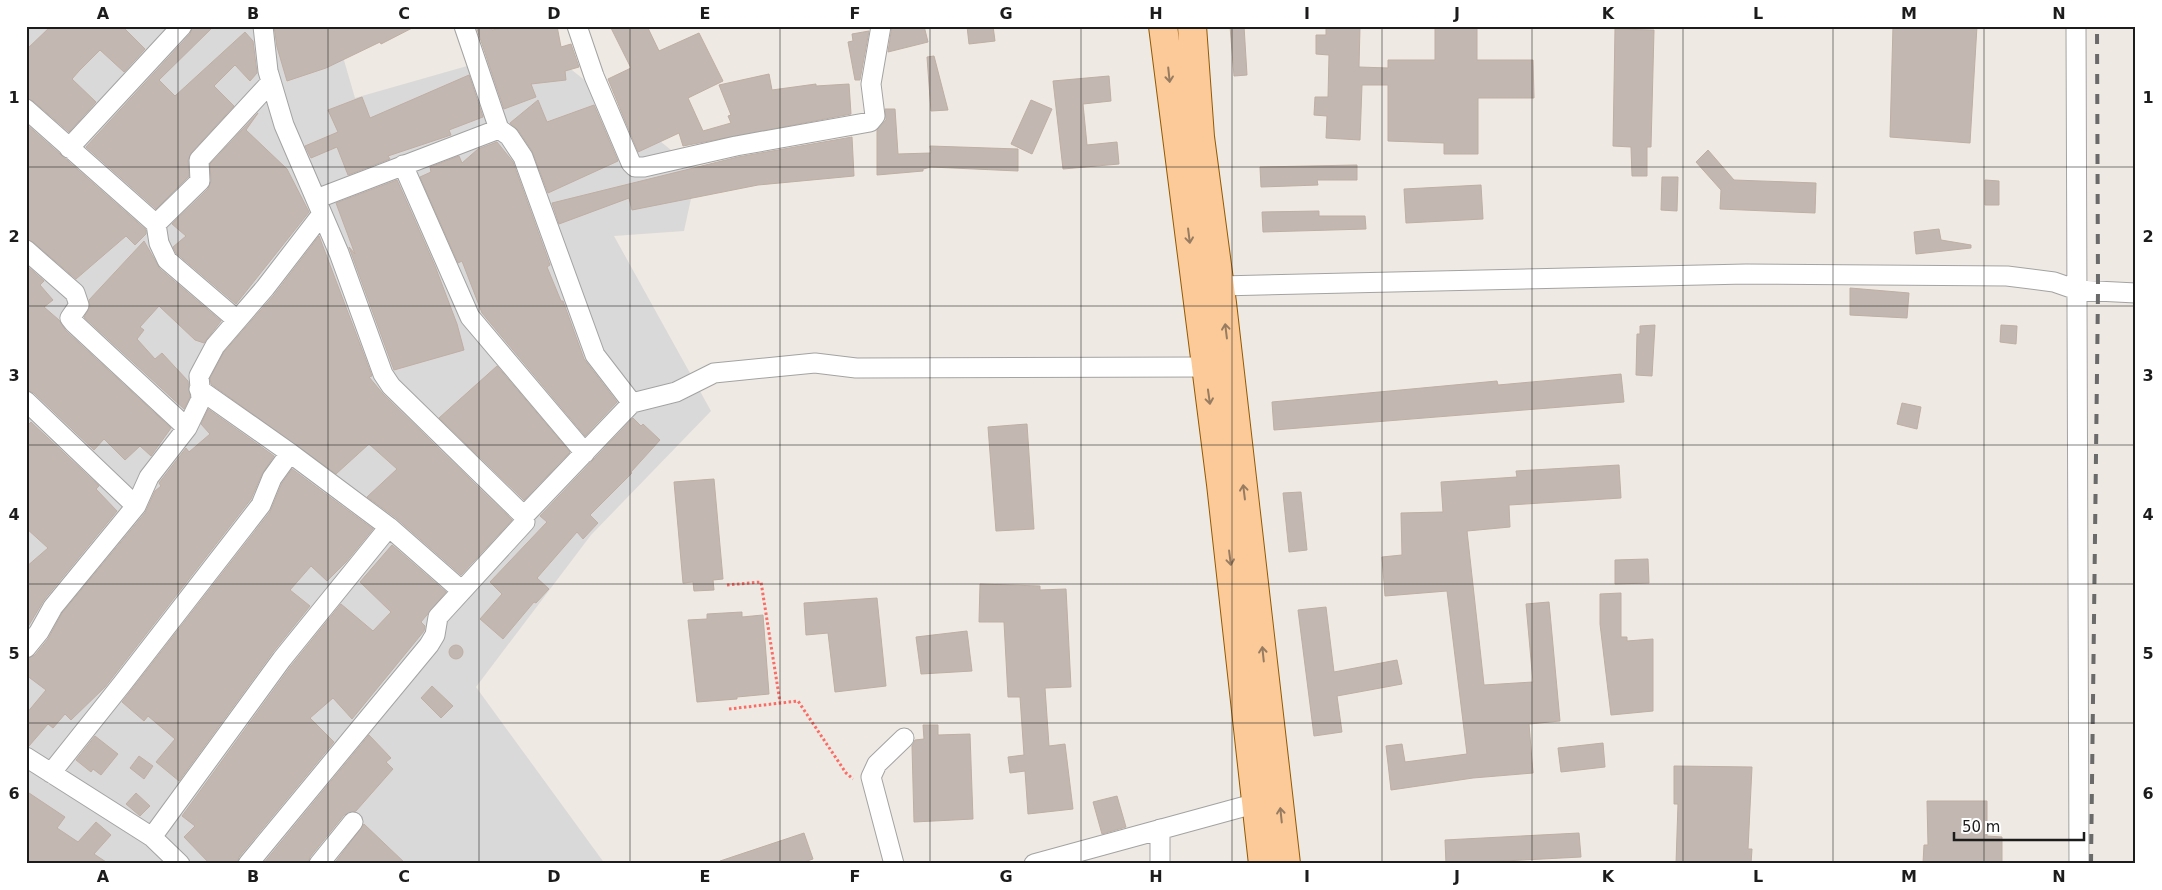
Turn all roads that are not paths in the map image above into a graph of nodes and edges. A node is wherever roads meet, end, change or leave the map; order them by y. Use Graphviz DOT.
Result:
graph roads {
  1 [pos="182,26"];
  2 [pos="263,26"];
  3 [pos="464,26"];
  4 [pos="577,26"];
  5 [pos="881,26"];
  6 [pos="1164,26"];
  7 [pos="1192,26"];
  8 [pos="2076,26"];
  9 [pos="271,82"];
  10 [pos="26,109"];
  11 [pos="499,129"];
  12 [pos="69,148"];
  13 [pos="403,166"];
  14 [pos="319,207"];
  15 [pos="156,224"];
  16 [pos="26,250"];
  17 [pos="1220,286"];
  18 [pos="2077,290"];
  19 [pos="2136,293"];
  20 [pos="237,320"];
  21 [pos="1205,367"];
  22 [pos="200,389"];
  23 [pos="26,401"];
  24 [pos="632,403"];
  25 [pos="187,428"];
  26 [pos="290,453"];
  27 [pos="584,453"];
  28 [pos="136,506"];
  29 [pos="524,516"];
  30 [pos="389,527"];
  31 [pos="462,591"];
  32 [pos="26,648"];
  33 [pos="904,738"];
  34 [pos="26,757"];
  35 [pos="50,773"];
  36 [pos="1256,803"];
  37 [pos="353,822"];
  38 [pos="1160,830"];
  39 [pos="152,837"];
  40 [pos="180,864"];
  41 [pos="248,864"];
  42 [pos="319,864"];
  43 [pos="894,864"];
  44 [pos="1034,864"];
  45 [pos="1160,864"];
  46 [pos="1262,864"];
  47 [pos="1286,864"];
  48 [pos="2079,864"];
  1 -- 12 [label="street"];
  2 -- 9 [label="street"];
  3 -- 11 [label="street"];
  4 -- 5 [label="street"];
  6 -- 21 [label="main road, one-way"];
  7 -- 17 [label="main road"];
  8 -- 18 [label="street"];
  9 -- 14 [label="street"];
  9 -- 15 [label="street"];
  10 -- 12 [label="street"];
  11 -- 13 [label="street"];
  11 -- 24 [label="street"];
  12 -- 15 [label="street"];
  13 -- 14 [label="street"];
  13 -- 27 [label="street"];
  14 -- 20 [label="street"];
  14 -- 29 [label="street"];
  15 -- 20 [label="street"];
  16 -- 25 [label="street"];
  17 -- 18 [label="street"];
  47 -- 17 [label="main road, one-way"];
  18 -- 19 [label="street"];
  18 -- 48 [label="street"];
  20 -- 22 [label="street"];
  21 -- 24 [label="street"];
  21 -- 36 [label="main road, one-way"];
  22 -- 25 [label="street"];
  22 -- 26 [label="street"];
  23 -- 28 [label="street"];
  24 -- 27 [label="street"];
  25 -- 28 [label="street"];
  26 -- 30 [label="street"];
  26 -- 35 [label="street"];
  27 -- 29 [label="street"];
  28 -- 32 [label="street"];
  29 -- 31 [label="street"];
  30 -- 31 [label="street"];
  30 -- 39 [label="street"];
  31 -- 41 [label="street"];
  33 -- 43 [label="street"];
  34 -- 35 [label="street"];
  35 -- 39 [label="street"];
  36 -- 38 [label="street"];
  36 -- 46 [label="main road"];
  37 -- 42 [label="street"];
  38 -- 44 [label="street"];
  38 -- 45 [label="street"];
  39 -- 40 [label="street"];
}
